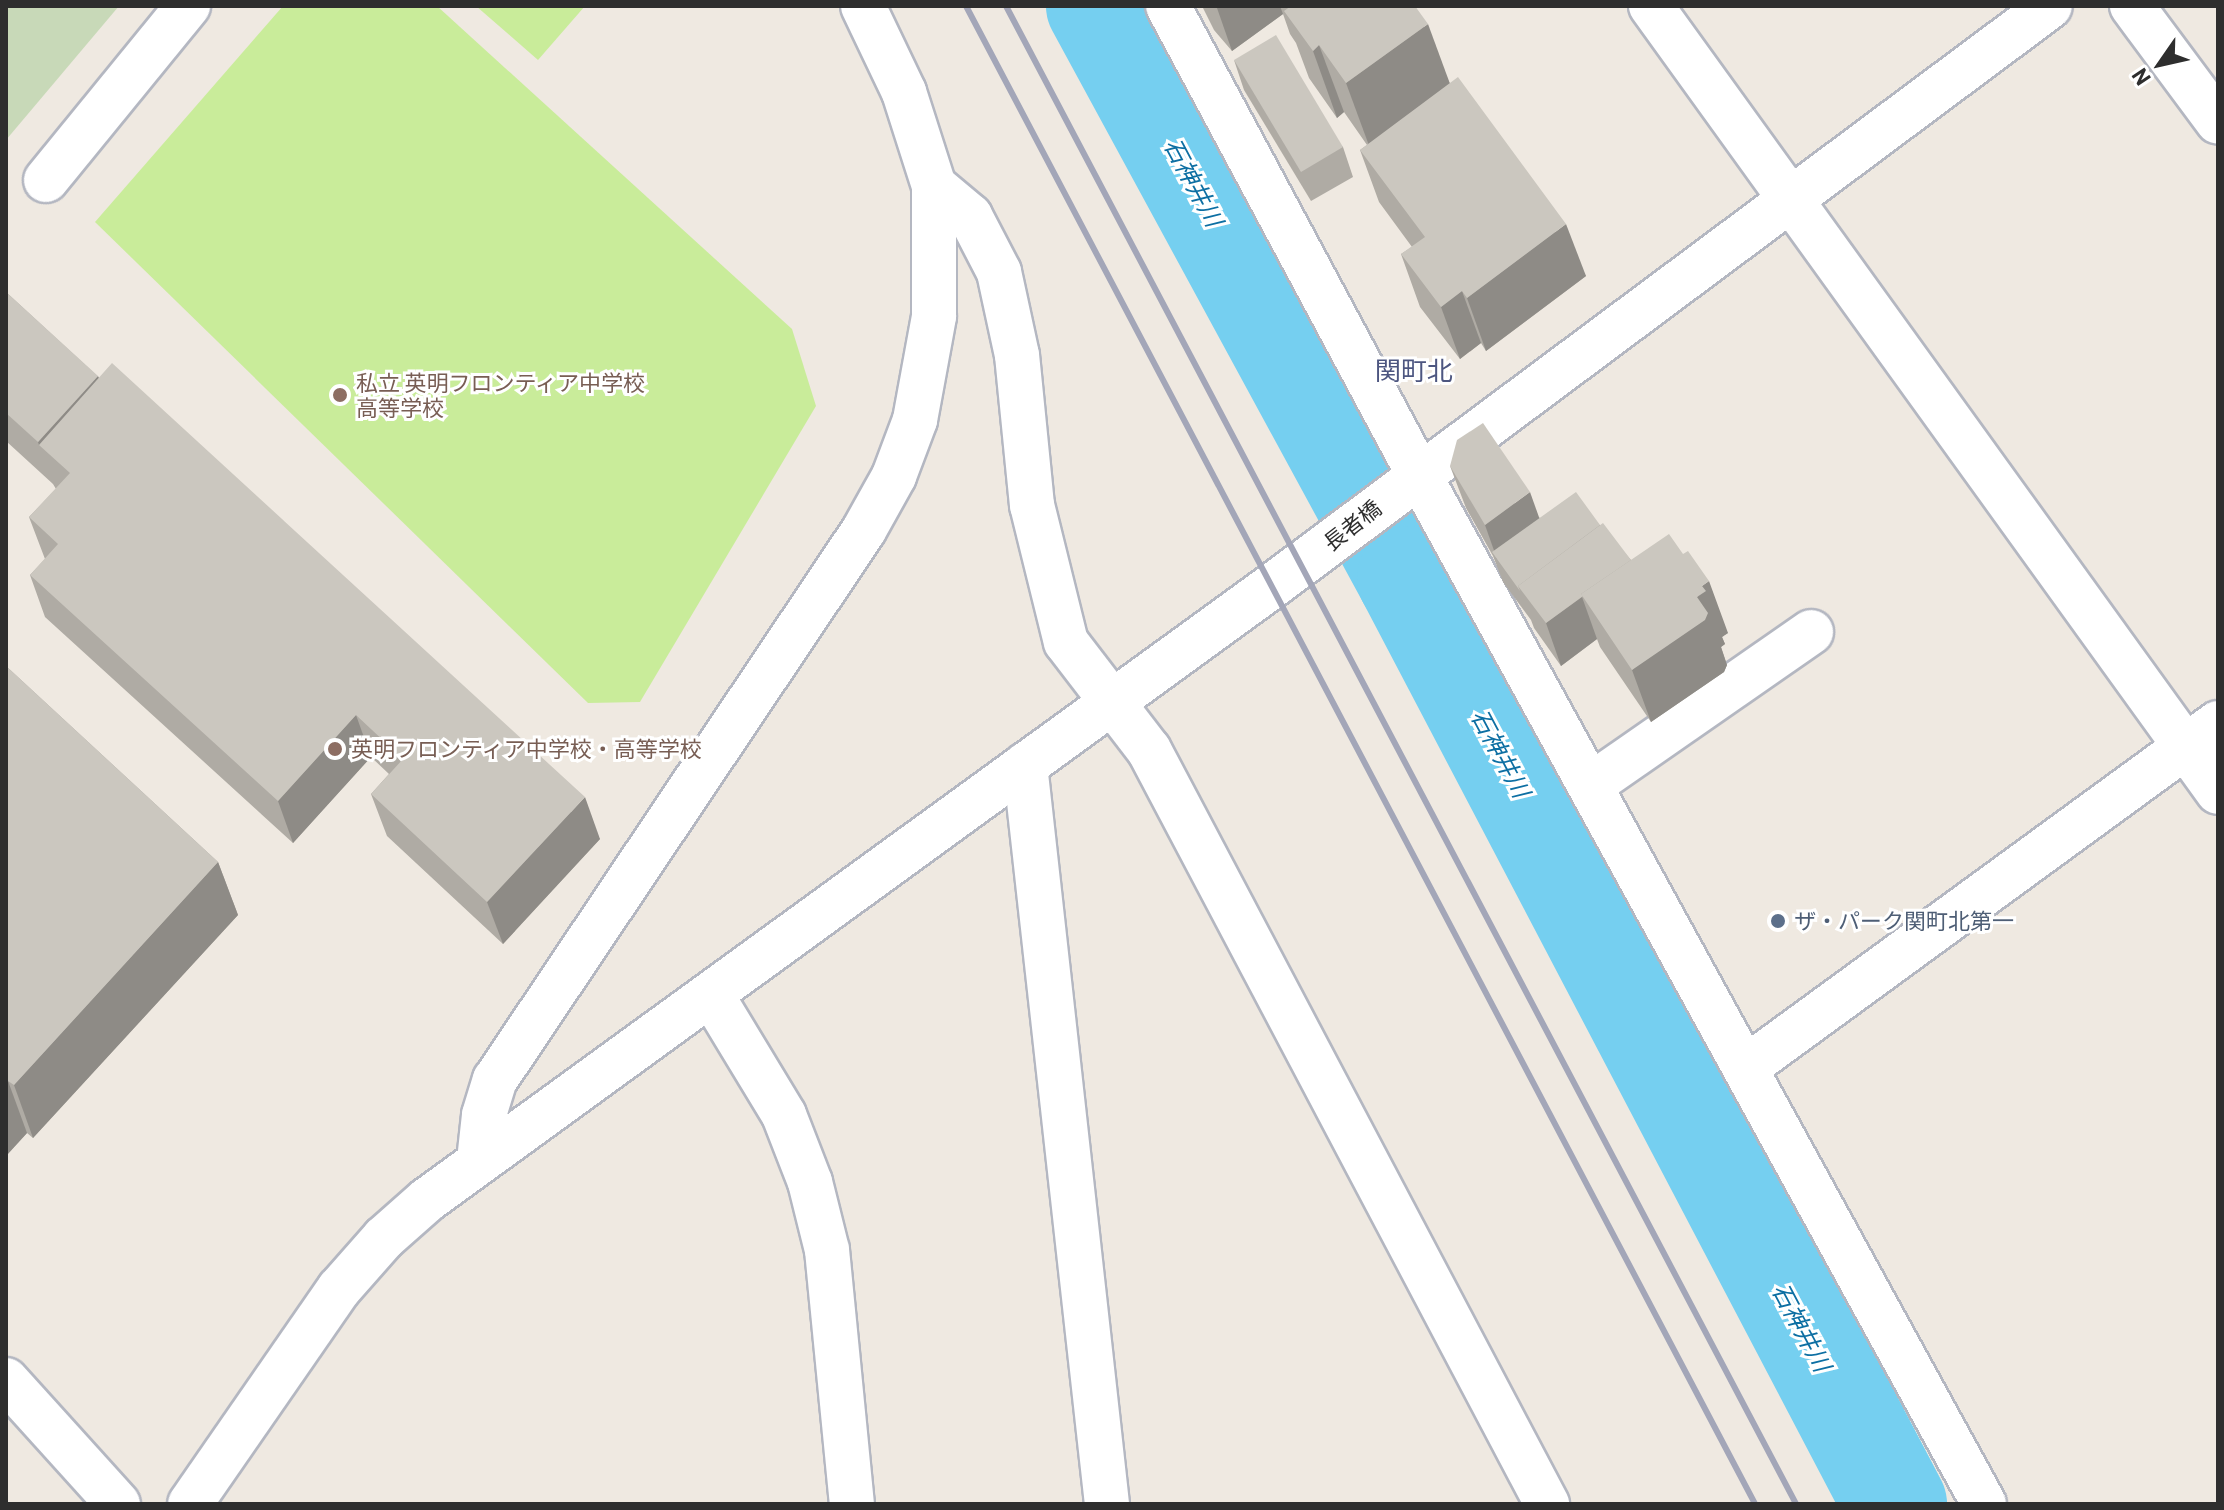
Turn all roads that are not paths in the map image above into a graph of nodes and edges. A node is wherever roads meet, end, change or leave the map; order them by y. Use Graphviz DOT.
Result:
graph roads {
  1 [pos="188,6"];
  2 [pos="863,6"];
  3 [pos="1168,6"];
  4 [pos="1651,6"];
  5 [pos="2050,6"];
  6 [pos="2132,6"];
  7 [pos="2218,122"];
  8 [pos="46,180"];
  9 [pos="934,186"];
  10 [pos="1791,197"];
  11 [pos="1410,480"];
  12 [pos="1811,632"];
  13 [pos="1114,699"];
  14 [pos="2202,735"];
  15 [pos="1025,765"];
  16 [pos="1591,785"];
  17 [pos="2218,792"];
  18 [pos="712,996"];
  19 [pos="1748,1066"];
  20 [pos="479,1161"];
  21 [pos="6,1380"];
  22 [pos="118,1504"];
  23 [pos="190,1504"];
  24 [pos="852,1504"];
  25 [pos="1107,1504"];
  26 [pos="1547,1504"];
  27 [pos="1984,1504"];
  1 -- 8 [label="street"];
  2 -- 9 [label="street"];
  3 -- 11 [label="street"];
  4 -- 10 [label="street"];
  5 -- 10 [label="street, 長者橋"];
  6 -- 7 [label="street"];
  9 -- 13 [label="street"];
  9 -- 20 [label="street"];
  10 -- 11 [label="street, 長者橋"];
  10 -- 14 [label="street"];
  11 -- 13 [label="street, 長者橋"];
  11 -- 16 [label="street"];
  12 -- 16 [label="street"];
  13 -- 15 [label="street, 長者橋"];
  13 -- 26 [label="street"];
  14 -- 17 [label="street"];
  14 -- 19 [label="street"];
  15 -- 18 [label="street, 長者橋"];
  15 -- 25 [label="street"];
  16 -- 19 [label="street"];
  18 -- 20 [label="street, 長者橋"];
  18 -- 24 [label="street"];
  19 -- 27 [label="street"];
  20 -- 23 [label="street, 長者橋"];
  21 -- 22 [label="street"];
}
